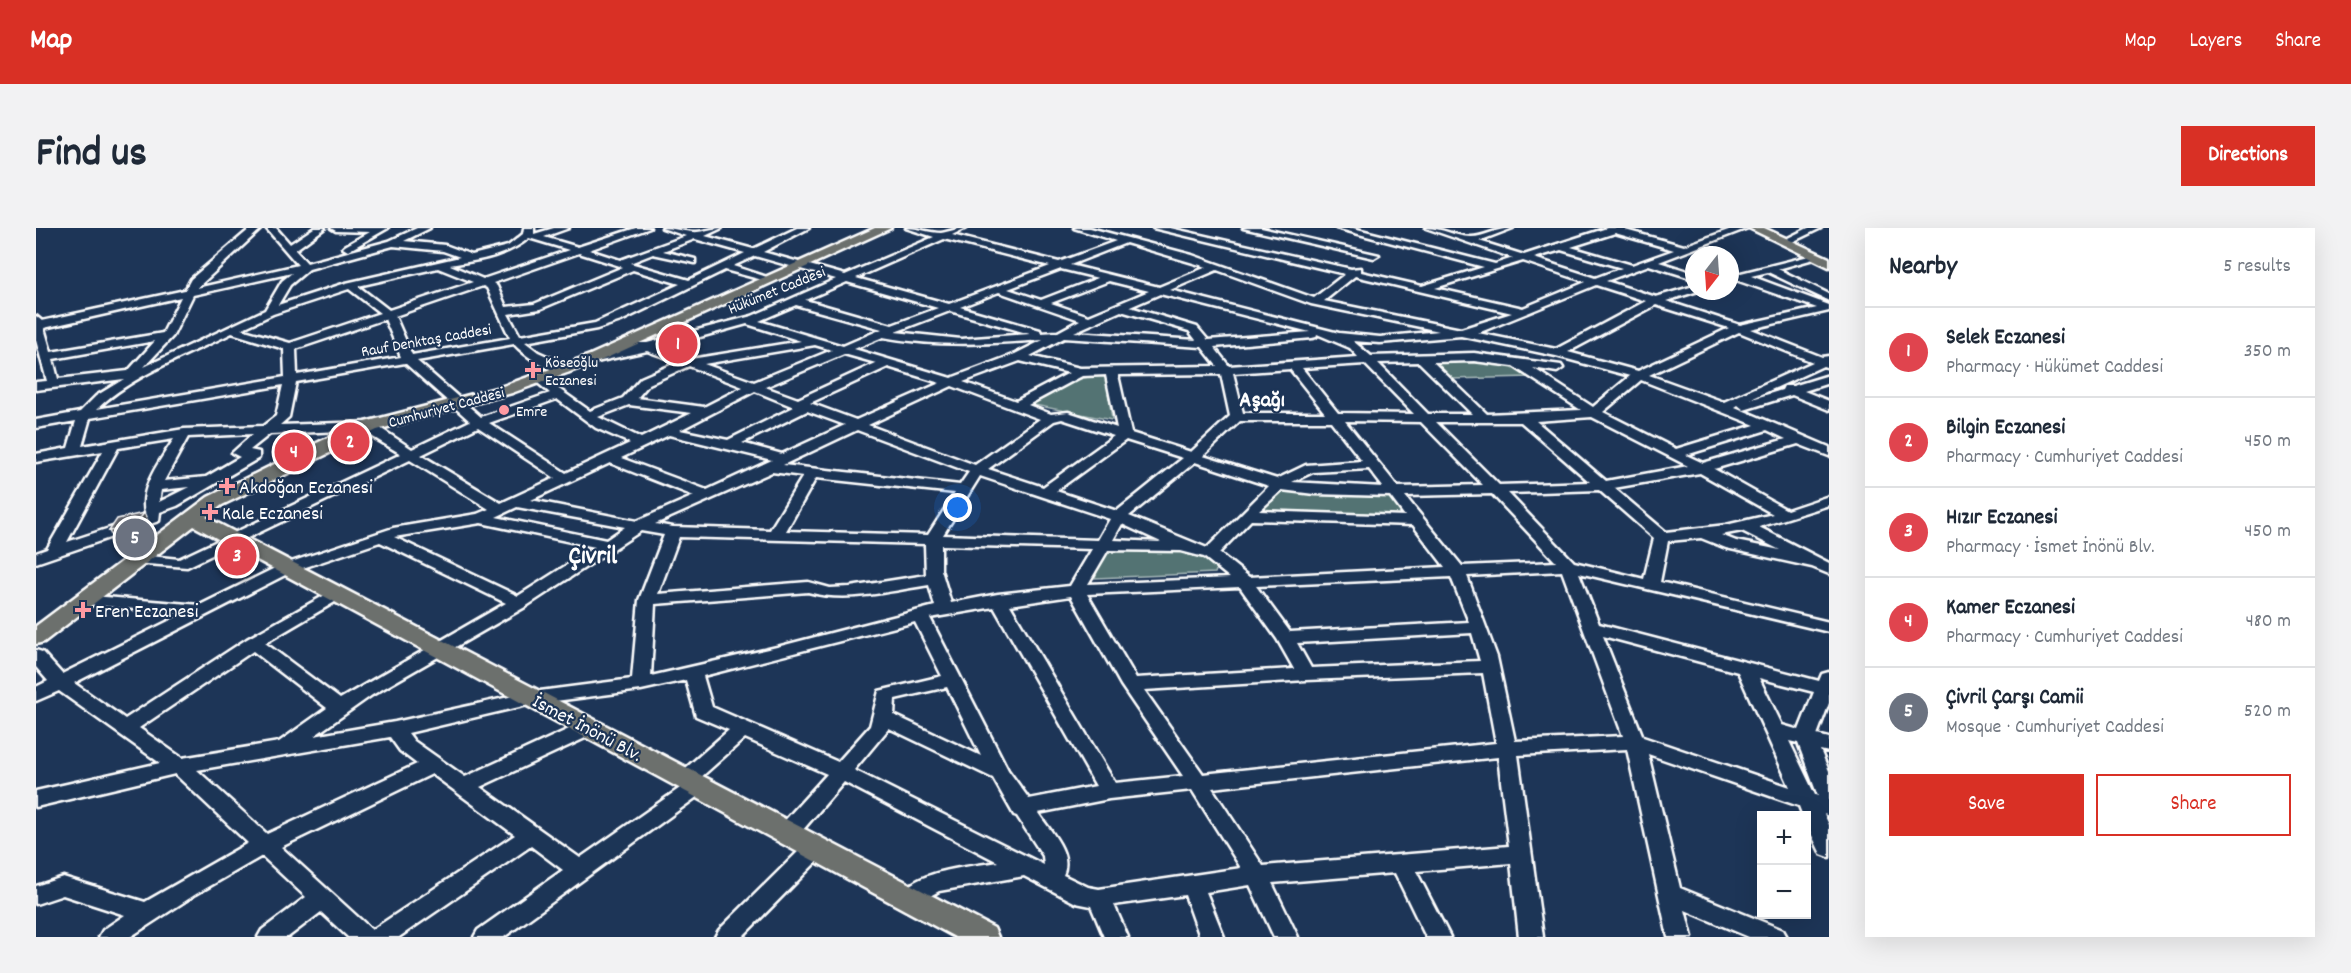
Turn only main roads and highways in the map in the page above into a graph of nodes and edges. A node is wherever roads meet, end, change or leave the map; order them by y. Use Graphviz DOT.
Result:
graph roads {
  1 [pos="885,228"];
  2 [pos="1755,228"];
  3 [pos="1829,263"];
  4 [pos="193,518"];
  5 [pos="36,637"];
  6 [pos="974,935"];
  1 -- 4 [label="main road, Cumhuriyet Caddesi"];
  2 -- 3 [label="main road"];
  4 -- 5 [label="main road, Cumhuriyet Caddesi"];
  4 -- 6 [label="main road, İsmet İnönü Blv."];
}
